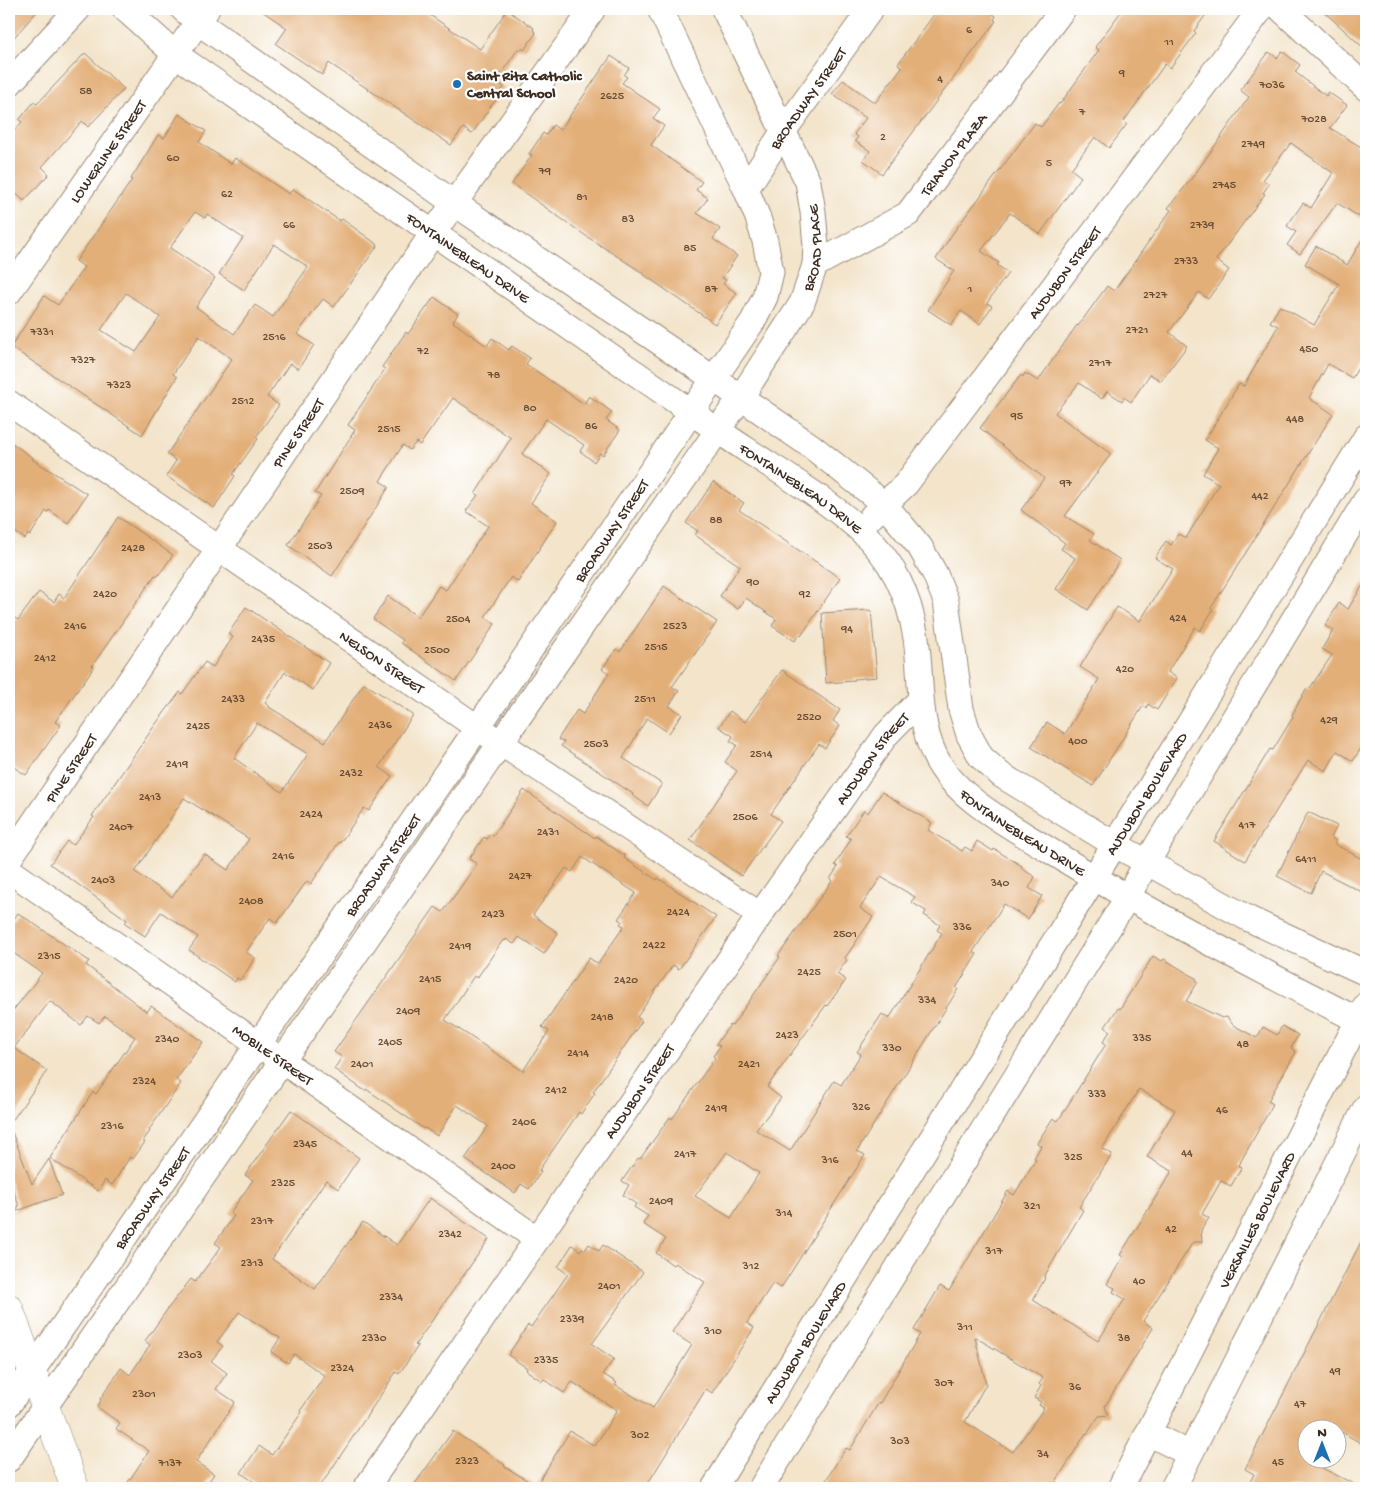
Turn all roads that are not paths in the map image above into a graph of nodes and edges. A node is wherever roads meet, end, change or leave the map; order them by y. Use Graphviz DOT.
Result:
graph roads {
  1 [pos="78,9"];
  2 [pos="125,9"];
  3 [pos="593,9"];
  4 [pos="660,9"];
  5 [pos="724,9"];
  6 [pos="871,9"];
  7 [pos="1063,9"];
  8 [pos="1261,9"];
  9 [pos="1281,9"];
  10 [pos="196,13"];
  11 [pos="175,54"];
  12 [pos="9,84"];
  13 [pos="1366,88"];
  14 [pos="783,132"];
  15 [pos="746,189"];
  16 [pos="454,203"];
  17 [pos="432,233"];
  18 [pos="815,265"];
  19 [pos="9,292"];
  20 [pos="714,379"];
  21 [pos="741,397"];
  22 [pos="9,403"];
  23 [pos="692,412"];
  24 [pos="718,431"];
  25 [pos="1366,437"];
  26 [pos="1366,500"];
  27 [pos="884,504"];
  28 [pos="859,528"];
  29 [pos="1300,545"];
  30 [pos="218,549"];
  31 [pos="1329,562"];
  32 [pos="920,700"];
  33 [pos="478,728"];
  34 [pos="501,743"];
  35 [pos="1114,844"];
  36 [pos="9,859"];
  37 [pos="1147,862"];
  38 [pos="9,870"];
  39 [pos="1094,878"];
  40 [pos="1127,898"];
  41 [pos="760,915"];
  42 [pos="1366,973"];
  43 [pos="1364,1016"];
  44 [pos="258,1045"];
  45 [pos="283,1061"];
  46 [pos="1366,1107"];
  47 [pos="897,1195"];
  48 [pos="931,1214"];
  49 [pos="537,1239"];
  50 [pos="9,1308"];
  51 [pos="31,1370"];
  52 [pos="9,1404"];
  53 [pos="45,1407"];
  54 [pos="1148,1433"];
  55 [pos="1190,1454"];
  56 [pos="9,1459"];
  57 [pos="75,1488"];
  58 [pos="366,1488"];
  59 [pos="714,1488"];
  60 [pos="761,1488"];
  61 [pos="1120,1488"];
  62 [pos="1173,1488"];
  1 -- 12 [label="street"];
  2 -- 11 [label="street, FONTAINEBLEAU DRIVE"];
  3 -- 16 [label="street, PINE STREET"];
  4 -- 15 [label="street"];
  5 -- 14 [label="street, BROAD PLACE"];
  6 -- 14 [label="street, BROADWAY STREET"];
  7 -- 18 [label="street, TRIANON PLAZA"];
  8 -- 27 [label="street, AUDUBON STREET"];
  9 -- 13 [label="street"];
  10 -- 11 [label="street, LOWERLINE STREET"];
  10 -- 16 [label="street"];
  11 -- 17 [label="street, FONTAINEBLEAU DRIVE"];
  11 -- 19 [label="street, LOWERLINE STREET"];
  14 -- 15 [label="street, BROADWAY STREET"];
  14 -- 18 [label="street, BROAD PLACE"];
  15 -- 20 [label="street, BROADWAY STREET"];
  16 -- 17 [label="street, PINE STREET"];
  16 -- 20 [label="street"];
  17 -- 23 [label="street, FONTAINEBLEAU DRIVE"];
  17 -- 30 [label="street, PINE STREET"];
  18 -- 21 [label="street, BROAD PLACE"];
  20 -- 21 [label="street"];
  20 -- 23 [label="street, BROADWAY STREET"];
  21 -- 24 [label="street, BROADWAY STREET"];
  21 -- 27 [label="street"];
  22 -- 30 [label="street, NELSON STREET"];
  23 -- 24 [label="street, FONTAINEBLEAU DRIVE"];
  23 -- 33 [label="street, BROADWAY STREET"];
  24 -- 28 [label="street, FONTAINEBLEAU DRIVE"];
  24 -- 34 [label="street, BROADWAY STREET"];
  25 -- 29 [label="street, AUDUBON BOULEVARD"];
  26 -- 31 [label="street"];
  27 -- 28 [label="street, AUDUBON STREET"];
  27 -- 35 [label="street"];
  28 -- 32 [label="street, FONTAINEBLEAU DRIVE"];
  29 -- 31 [label="street"];
  29 -- 35 [label="street, AUDUBON BOULEVARD"];
  30 -- 33 [label="street, NELSON STREET"];
  30 -- 36 [label="street, PINE STREET"];
  31 -- 37 [label="street"];
  32 -- 39 [label="street, FONTAINEBLEAU DRIVE"];
  32 -- 41 [label="street, AUDUBON STREET"];
  33 -- 34 [label="street, NELSON STREET"];
  33 -- 44 [label="street, BROADWAY STREET"];
  34 -- 41 [label="street, NELSON STREET"];
  34 -- 45 [label="street, BROADWAY STREET"];
  35 -- 37 [label="street"];
  35 -- 39 [label="street, AUDUBON BOULEVARD"];
  37 -- 40 [label="street"];
  37 -- 42 [label="street"];
  38 -- 44 [label="street, MOBILE STREET"];
  39 -- 40 [label="street, FONTAINEBLEAU DRIVE"];
  39 -- 47 [label="street, AUDUBON BOULEVARD"];
  40 -- 43 [label="street, FONTAINEBLEAU DRIVE"];
  40 -- 48 [label="street"];
  41 -- 49 [label="street, AUDUBON STREET"];
  43 -- 54 [label="street, VERSAILLES BOULEVARD"];
  44 -- 45 [label="street, MOBILE STREET"];
  44 -- 51 [label="street, BROADWAY STREET"];
  45 -- 49 [label="street, MOBILE STREET"];
  45 -- 53 [label="street, BROADWAY STREET"];
  46 -- 55 [label="street"];
  47 -- 48 [label="street"];
  47 -- 59 [label="street, AUDUBON BOULEVARD"];
  48 -- 60 [label="street"];
  49 -- 58 [label="street, AUDUBON STREET"];
  50 -- 51 [label="main road"];
  51 -- 52 [label="street, BROADWAY STREET"];
  51 -- 53 [label="main road"];
  53 -- 56 [label="street, BROADWAY STREET"];
  53 -- 57 [label="main road"];
  54 -- 55 [label="street"];
  54 -- 61 [label="street, VERSAILLES BOULEVARD"];
  55 -- 62 [label="street"];
}
